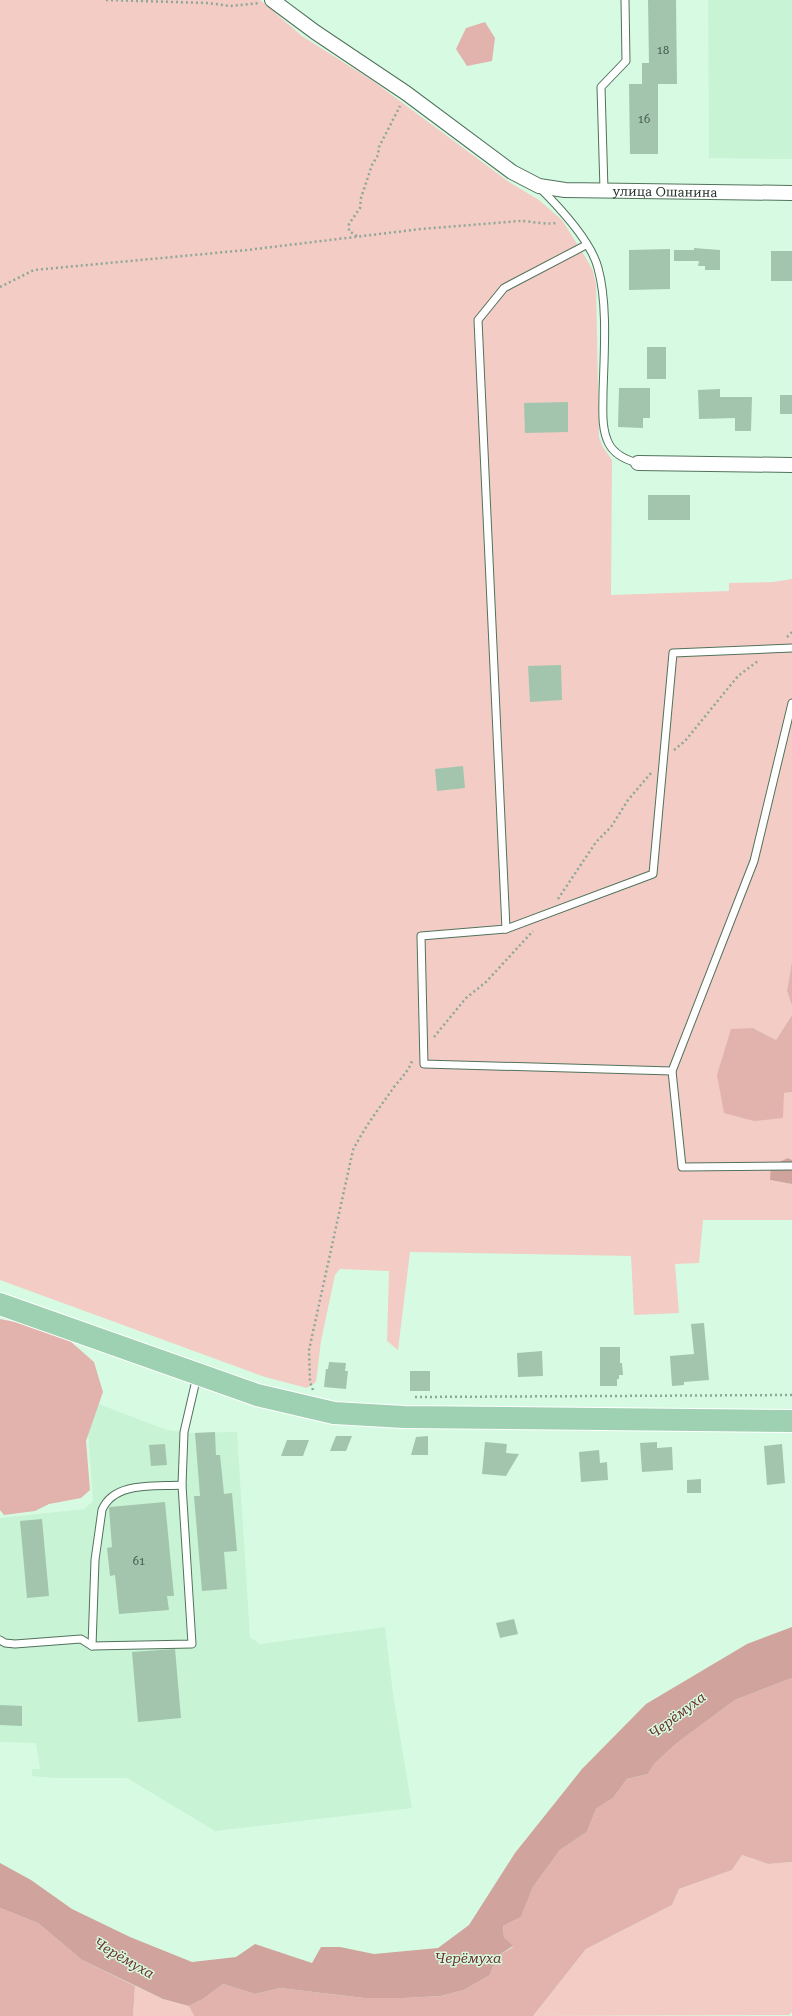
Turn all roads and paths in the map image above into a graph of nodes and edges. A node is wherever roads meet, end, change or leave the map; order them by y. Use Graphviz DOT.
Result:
graph roads {
  1 [pos="106,0"];
  2 [pos="626,0"];
  3 [pos="273,1"];
  4 [pos="406,93"];
  5 [pos="539,186"];
  6 [pos="604,190"];
  7 [pos="792,193"];
  8 [pos="566,215"];
  9 [pos="358,236"];
  10 [pos="586,245"];
  11 [pos="0,287"];
  12 [pos="638,463"];
  13 [pos="792,465"];
  14 [pos="792,632"];
  15 [pos="784,641"];
  16 [pos="792,648"];
  17 [pos="759,660"];
  18 [pos="792,703"];
  19 [pos="668,754"];
  20 [pos="652,771"];
  21 [pos="554,904"];
  22 [pos="537,926"];
  23 [pos="506,929"];
  24 [pos="432,1038"];
  25 [pos="413,1059"];
  26 [pos="672,1071"];
  27 [pos="792,1166"];
  28 [pos="0,1304"];
  29 [pos="197,1374"];
  30 [pos="314,1392"];
  31 [pos="792,1395"];
  32 [pos="408,1397"];
  33 [pos="792,1421"];
  34 [pos="182,1485"];
  35 [pos="0,1640"];
  36 [pos="92,1646"];
  1 -- 3 [label="path"];
  2 -- 6 [label="lane"];
  3 -- 4 [label="street, улица Ошанина"];
  4 -- 5 [label="street, улица Ошанина"];
  4 -- 9 [label="path"];
  5 -- 6 [label="street, улица Ошанина"];
  5 -- 8 [label="lane"];
  6 -- 7 [label="street, улица Ошанина"];
  8 -- 9 [label="path"];
  8 -- 10 [label="lane"];
  9 -- 11 [label="path"];
  10 -- 12 [label="lane"];
  10 -- 23 [label="lane"];
  12 -- 13 [label="street"];
  14 -- 15 [label="path"];
  16 -- 23 [label="lane"];
  17 -- 19 [label="path"];
  18 -- 26 [label="lane"];
  20 -- 21 [label="path"];
  22 -- 24 [label="path"];
  23 -- 26 [label="lane"];
  25 -- 30 [label="path"];
  26 -- 27 [label="lane"];
  28 -- 29 [label="main road"];
  29 -- 33 [label="main road"];
  29 -- 34 [label="lane"];
  31 -- 32 [label="path"];
  34 -- 36 [label="lane"];
  34 -- 36 [label="lane"];
  35 -- 36 [label="lane"];
}
